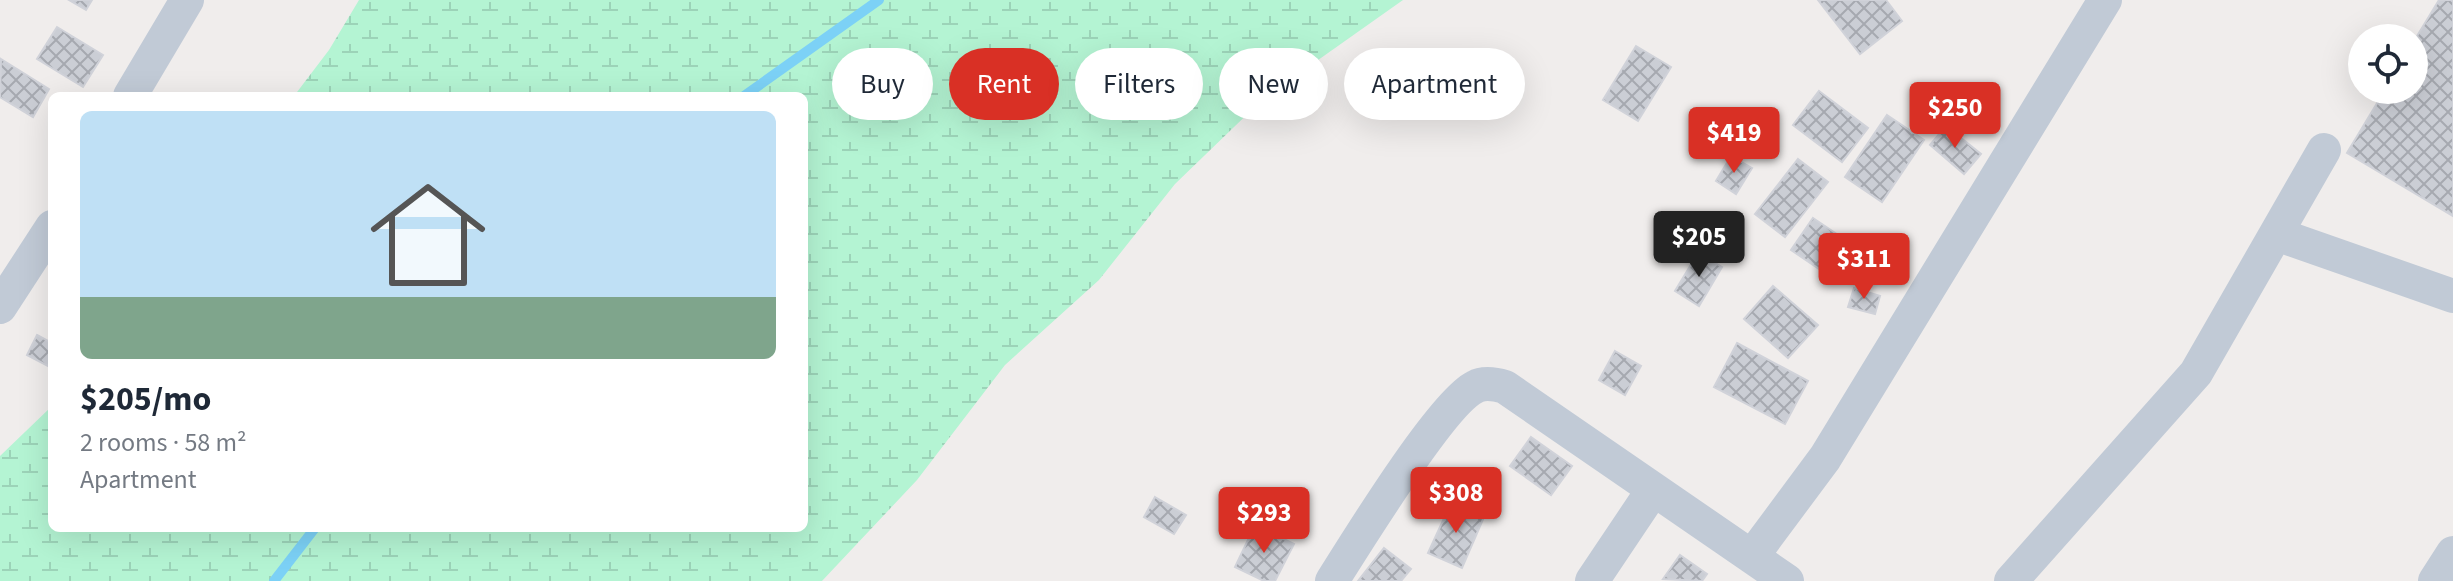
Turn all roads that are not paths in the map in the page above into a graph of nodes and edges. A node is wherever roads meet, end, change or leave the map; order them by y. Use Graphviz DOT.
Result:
graph roads {
  1 [pos="187,0"];
  2 [pos="2105,0"];
  3 [pos="132,92"];
  4 [pos="2324,150"];
  5 [pos="48,233"];
  6 [pos="2276,234"];
  7 [pos="2453,296"];
  8 [pos="0,307"];
  9 [pos="1653,490"];
  10 [pos="2453,553"];
  11 [pos="1753,555"];
  12 [pos="1332,581"];
  13 [pos="1592,581"];
  14 [pos="1787,581"];
  15 [pos="2011,581"];
  16 [pos="2435,581"];
  1 -- 3 [label="street"];
  2 -- 11 [label="street"];
  4 -- 6 [label="street"];
  5 -- 8 [label="street"];
  6 -- 7 [label="street"];
  6 -- 15 [label="street"];
  9 -- 11 [label="street"];
  9 -- 12 [label="street"];
  9 -- 13 [label="street"];
  10 -- 16 [label="street"];
  11 -- 14 [label="street"];
}
